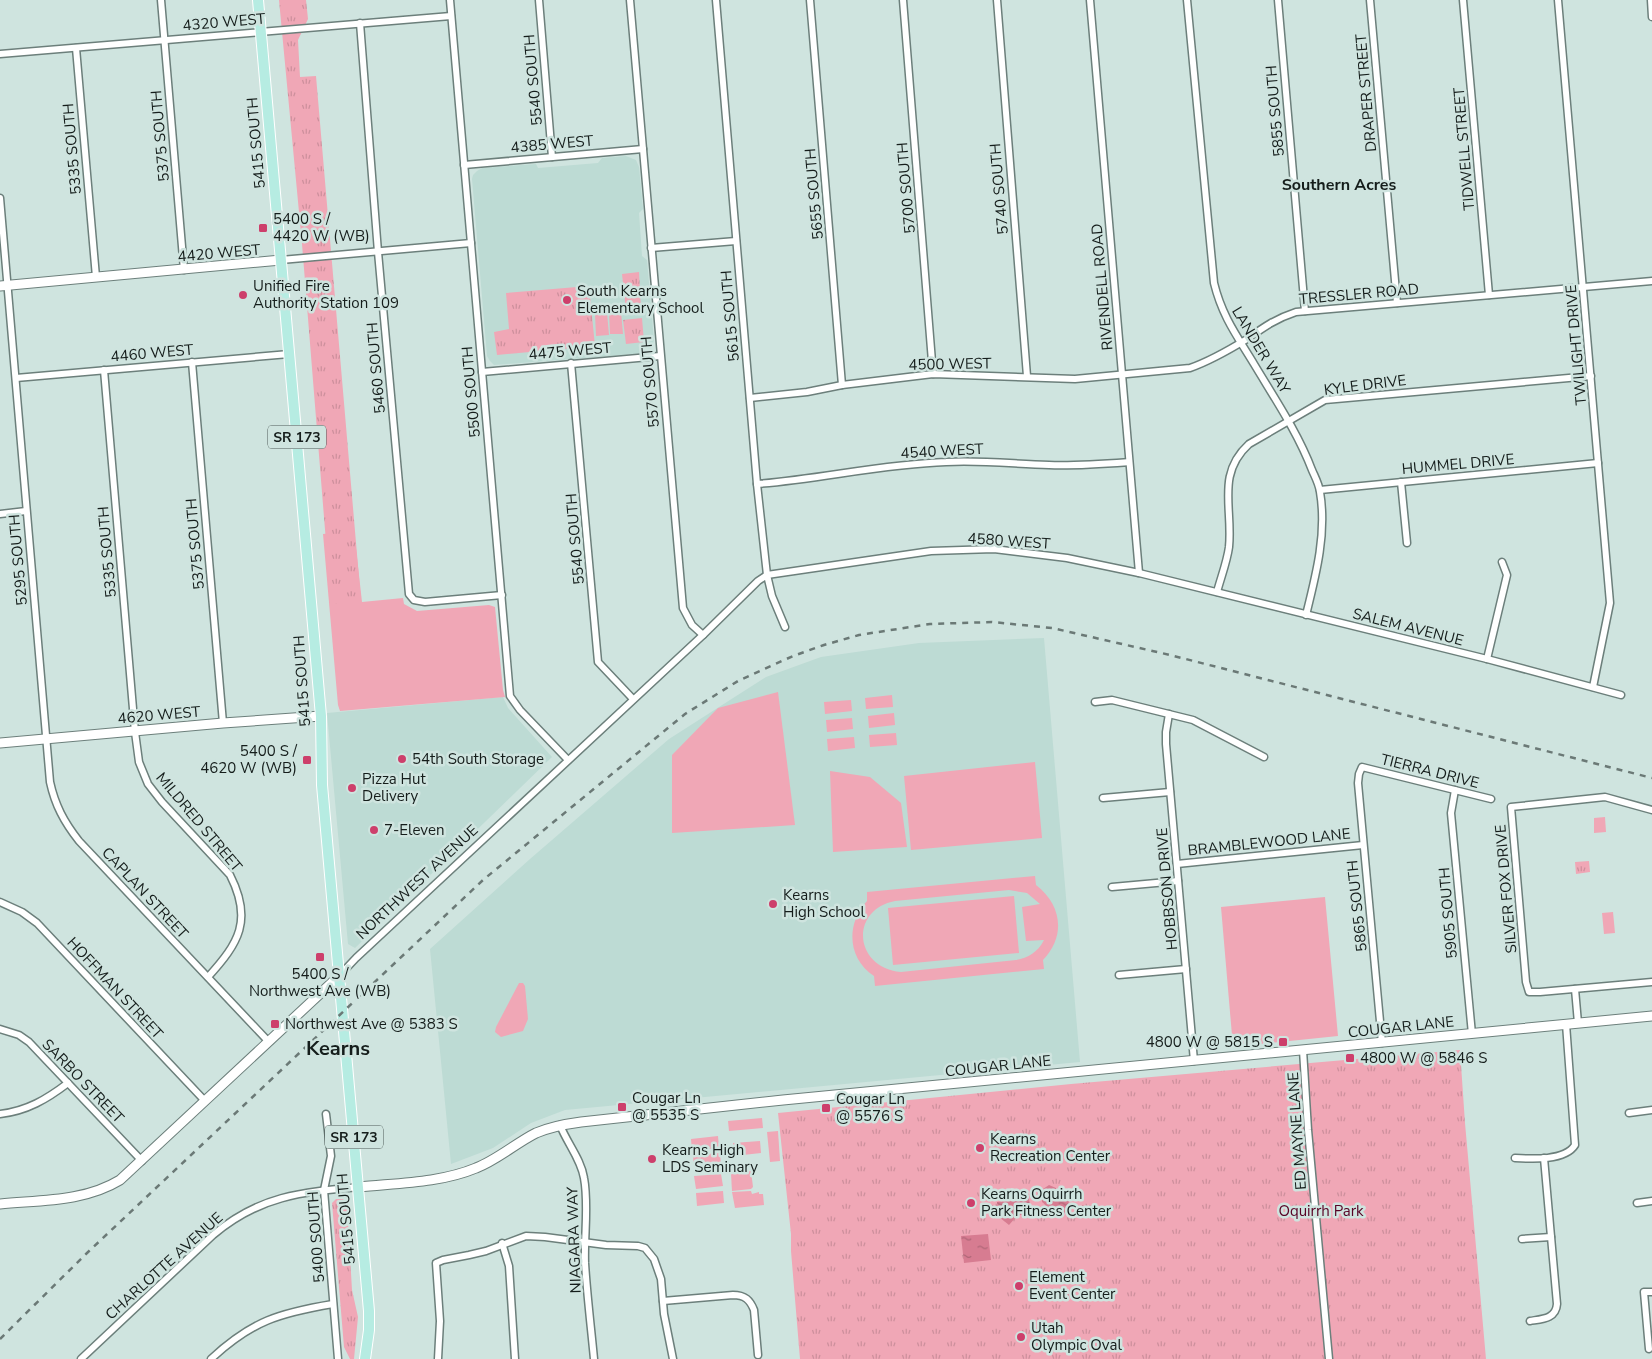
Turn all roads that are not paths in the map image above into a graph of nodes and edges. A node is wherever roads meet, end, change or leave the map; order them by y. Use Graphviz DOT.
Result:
graph roads {
  1 [pos="161,0"];
  2 [pos="258,0"];
  3 [pos="450,0"];
  4 [pos="539,0"];
  5 [pos="630,0"];
  6 [pos="716,0"];
  7 [pos="810,0"];
  8 [pos="903,0"];
  9 [pos="997,0"];
  10 [pos="1090,0"];
  11 [pos="1187,0"];
  12 [pos="1278,0"];
  13 [pos="1370,0"];
  14 [pos="1464,0"];
  15 [pos="1558,0"];
  16 [pos="1650,0"];
  17 [pos="451,16"];
  18 [pos="1652,17"];
  19 [pos="360,23"];
  20 [pos="261,32"];
  21 [pos="164,40"];
  22 [pos="76,48"];
  23 [pos="0,54"];
  24 [pos="643,149"];
  25 [pos="552,157"];
  26 [pos="464,165"];
  27 [pos="0,198"];
  28 [pos="736,241"];
  29 [pos="471,243"];
  30 [pos="651,248"];
  31 [pos="378,252"];
  32 [pos="282,260"];
  33 [pos="184,270"];
  34 [pos="96,278"];
  35 [pos="1652,282"];
  36 [pos="4,285"];
  37 [pos="1583,287"];
  38 [pos="1489,295"];
  39 [pos="1397,303"];
  40 [pos="1304,310"];
  41 [pos="1240,342"];
  42 [pos="290,354"];
  43 [pos="660,356"];
  44 [pos="192,362"];
  45 [pos="571,364"];
  46 [pos="104,370"];
  47 [pos="482,372"];
  48 [pos="934,374"];
  49 [pos="1122,375"];
  50 [pos="1027,376"];
  51 [pos="1591,376"];
  52 [pos="16,378"];
  53 [pos="842,385"];
  54 [pos="750,398"];
  55 [pos="1289,422"];
  56 [pos="1129,462"];
  57 [pos="1598,463"];
  58 [pos="1400,482"];
  59 [pos="757,484"];
  60 [pos="1320,490"];
  61 [pos="26,511"];
  62 [pos="0,514"];
  63 [pos="1407,543"];
  64 [pos="1502,562"];
  65 [pos="1139,572"];
  66 [pos="767,575"];
  67 [pos="1217,592"];
  68 [pos="502,594"];
  69 [pos="1306,615"];
  70 [pos="784,627"];
  71 [pos="702,634"];
  72 [pos="1487,659"];
  73 [pos="1593,687"];
  74 [pos="1621,696"];
  75 [pos="633,699"];
  76 [pos="1095,702"];
  77 [pos="1170,714"];
  78 [pos="321,716"];
  79 [pos="223,723"];
  80 [pos="135,732"];
  81 [pos="47,739"];
  82 [pos="0,743"];
  83 [pos="1264,757"];
  84 [pos="568,760"];
  85 [pos="1362,767"];
  86 [pos="1455,790"];
  87 [pos="1170,792"];
  88 [pos="1103,798"];
  89 [pos="1491,799"];
  90 [pos="1652,810"];
  91 [pos="1363,845"];
  92 [pos="1177,864"];
  93 [pos="1178,881"];
  94 [pos="1112,887"];
  95 [pos="0,902"];
  96 [pos="1186,969"];
  97 [pos="1119,975"];
  98 [pos="339,976"];
  99 [pos="208,977"];
  100 [pos="1652,982"];
  101 [pos="1575,989"];
  102 [pos="1652,1016"];
  103 [pos="1578,1023"];
  104 [pos="1566,1024"];
  105 [pos="0,1029"];
  106 [pos="1472,1034"];
  107 [pos="268,1041"];
  108 [pos="1382,1043"];
  109 [pos="1303,1050"];
  110 [pos="1194,1061"];
  111 [pos="68,1083"];
  112 [pos="205,1101"];
  113 [pos="1652,1110"];
  114 [pos="1629,1113"];
  115 [pos="0,1114"];
  116 [pos="326,1114"];
  117 [pos="560,1125"];
  118 [pos="1515,1158"];
  119 [pos="1544,1158"];
  120 [pos="142,1161"];
  121 [pos="359,1187"];
  122 [pos="324,1190"];
  123 [pos="1652,1202"];
  124 [pos="1637,1203"];
  125 [pos="0,1204"];
  126 [pos="1551,1237"];
  127 [pos="1522,1239"];
  128 [pos="585,1243"];
  129 [pos="502,1244"];
  130 [pos="1652,1292"];
  131 [pos="663,1301"];
  132 [pos="333,1304"];
  133 [pos="1530,1321"];
  134 [pos="1649,1350"];
  135 [pos="758,1355"];
  136 [pos="81,1359"];
  137 [pos="211,1359"];
  138 [pos="338,1359"];
  139 [pos="365,1359"];
  140 [pos="438,1359"];
  141 [pos="516,1359"];
  142 [pos="594,1359"];
  143 [pos="673,1359"];
  144 [pos="1329,1359"];
  1 -- 21 [label="street, 5375 SOUTH"];
  2 -- 20 [label="main road, 5415 SOUTH / SR 173"];
  3 -- 17 [label="street, 5500 SOUTH"];
  4 -- 25 [label="street, 5540 SOUTH"];
  5 -- 24 [label="street, 5570 SOUTH"];
  6 -- 28 [label="street, 5615 SOUTH"];
  7 -- 53 [label="street, 5655 SOUTH"];
  8 -- 48 [label="street, 5700 SOUTH"];
  9 -- 50 [label="street, 5740 SOUTH"];
  10 -- 49 [label="street, RIVENDELL ROAD"];
  11 -- 41 [label="street, LANDER WAY"];
  12 -- 40 [label="street, 5855 SOUTH"];
  13 -- 39 [label="street, DRAPER STREET"];
  14 -- 38 [label="street, TIDWELL STREET"];
  15 -- 37 [label="street, TWILIGHT DRIVE"];
  16 -- 18 [label="street"];
  17 -- 19 [label="street, 4320 WEST"];
  17 -- 26 [label="street, 5500 SOUTH"];
  19 -- 20 [label="street, 4320 WEST"];
  19 -- 31 [label="street, 5460 SOUTH"];
  20 -- 21 [label="street, 4320 WEST"];
  20 -- 32 [label="main road, 5415 SOUTH / SR 173"];
  21 -- 22 [label="street, 4320 WEST"];
  21 -- 33 [label="street, 5375 SOUTH"];
  22 -- 23 [label="street, 4320 WEST"];
  22 -- 34 [label="street, 5335 SOUTH"];
  24 -- 25 [label="street, 4385 WEST"];
  24 -- 30 [label="street, 5570 SOUTH"];
  25 -- 26 [label="street, 4385 WEST"];
  26 -- 29 [label="street, 5500 SOUTH"];
  27 -- 36 [label="street, 5295 SOUTH"];
  28 -- 30 [label="street"];
  28 -- 54 [label="street, 5615 SOUTH"];
  29 -- 31 [label="street, 4420 WEST"];
  29 -- 47 [label="street, 5500 SOUTH"];
  30 -- 43 [label="street, 5570 SOUTH"];
  31 -- 32 [label="street, 4420 WEST"];
  31 -- 68 [label="street, 5460 SOUTH"];
  32 -- 33 [label="main road, 4420 WEST"];
  32 -- 42 [label="main road, 5415 SOUTH / SR 173"];
  33 -- 34 [label="main road, 4420 WEST"];
  34 -- 36 [label="main road, 4420 WEST"];
  35 -- 37 [label="street, TRESSLER ROAD"];
  36 -- 52 [label="street, 5295 SOUTH"];
  37 -- 38 [label="street, TRESSLER ROAD"];
  37 -- 51 [label="street, TWILIGHT DRIVE"];
  38 -- 39 [label="street, TRESSLER ROAD"];
  39 -- 40 [label="street, TRESSLER ROAD"];
  40 -- 41 [label="street, TRESSLER ROAD"];
  41 -- 49 [label="street, TRESSLER ROAD"];
  41 -- 55 [label="street, LANDER WAY"];
  42 -- 44 [label="street, 4460 WEST"];
  42 -- 78 [label="main road, 5415 SOUTH / SR 173"];
  43 -- 45 [label="street, 4475 WEST"];
  43 -- 71 [label="street, 5570 SOUTH"];
  44 -- 46 [label="street, 4460 WEST"];
  44 -- 79 [label="street, 5375 SOUTH"];
  45 -- 47 [label="street, 4475 WEST"];
  45 -- 75 [label="street, 5540 SOUTH"];
  46 -- 52 [label="street, 4460 WEST"];
  46 -- 80 [label="street, 5335 SOUTH"];
  47 -- 68 [label="street, 5500 SOUTH"];
  48 -- 50 [label="street, 4500 WEST"];
  48 -- 53 [label="street, 4500 WEST"];
  49 -- 50 [label="street, 4500 WEST"];
  49 -- 56 [label="street, RIVENDELL ROAD"];
  51 -- 55 [label="street, KYLE DRIVE"];
  51 -- 57 [label="street, TWILIGHT DRIVE"];
  52 -- 61 [label="street, 5295 SOUTH"];
  53 -- 54 [label="street, 4500 WEST"];
  54 -- 59 [label="street, 5615 SOUTH"];
  55 -- 60 [label="street, LANDER WAY"];
  55 -- 67 [label="street, KYLE DRIVE"];
  56 -- 59 [label="street, 4540 WEST"];
  56 -- 65 [label="street, RIVENDELL ROAD"];
  57 -- 58 [label="street, HUMMEL DRIVE"];
  57 -- 73 [label="street, TWILIGHT DRIVE"];
  58 -- 60 [label="street, HUMMEL DRIVE"];
  58 -- 63 [label="street"];
  59 -- 66 [label="street, 5615 SOUTH"];
  60 -- 69 [label="street, LANDER WAY"];
  61 -- 62 [label="street"];
  61 -- 81 [label="street, 5295 SOUTH"];
  64 -- 72 [label="street"];
  65 -- 66 [label="street, 4580 WEST"];
  65 -- 67 [label="street, 4580 WEST"];
  66 -- 70 [label="street, 5615 SOUTH"];
  66 -- 71 [label="street, NORTHWEST AVENUE"];
  67 -- 69 [label="street, SALEM AVENUE"];
  68 -- 84 [label="street, 5500 SOUTH"];
  69 -- 72 [label="street, SALEM AVENUE"];
  71 -- 75 [label="street, NORTHWEST AVENUE"];
  72 -- 73 [label="street, SALEM AVENUE"];
  73 -- 74 [label="street, SALEM AVENUE"];
  75 -- 84 [label="street, NORTHWEST AVENUE"];
  76 -- 77 [label="street"];
  77 -- 83 [label="street"];
  77 -- 87 [label="street, HOBBSON DRIVE"];
  78 -- 79 [label="main road, 4620 WEST"];
  78 -- 98 [label="main road, 5415 SOUTH / SR 173"];
  79 -- 80 [label="main road, 4620 WEST"];
  80 -- 81 [label="main road, 4620 WEST"];
  80 -- 99 [label="street, MILDRED STREET"];
  81 -- 82 [label="main road, 4620 WEST"];
  81 -- 99 [label="street, CAPLAN STREET"];
  84 -- 98 [label="street, NORTHWEST AVENUE"];
  85 -- 86 [label="street, TIERRA DRIVE"];
  85 -- 91 [label="street, 5865 SOUTH"];
  86 -- 89 [label="street, TIERRA DRIVE"];
  86 -- 106 [label="street, 5905 SOUTH"];
  87 -- 88 [label="street"];
  87 -- 92 [label="street, HOBBSON DRIVE"];
  90 -- 101 [label="street, SILVER FOX DRIVE"];
  91 -- 92 [label="street, BRAMBLEWOOD LANE"];
  91 -- 108 [label="street, 5865 SOUTH"];
  92 -- 93 [label="street, HOBBSON DRIVE"];
  93 -- 94 [label="street"];
  93 -- 96 [label="street, HOBBSON DRIVE"];
  95 -- 112 [label="street, HOFFMAN STREET"];
  96 -- 97 [label="street"];
  96 -- 110 [label="street, HOBBSON DRIVE"];
  98 -- 107 [label="main road, NORTHWEST AVENUE"];
  98 -- 121 [label="main road, 5415 SOUTH / SR 173"];
  99 -- 107 [label="street, CAPLAN STREET"];
  100 -- 101 [label="street"];
  101 -- 103 [label="street"];
  102 -- 103 [label="main road, COUGAR LANE"];
  103 -- 104 [label="main road, COUGAR LANE"];
  104 -- 106 [label="main road, COUGAR LANE"];
  104 -- 119 [label="street"];
  105 -- 111 [label="street, SARBO STREET"];
  106 -- 108 [label="main road, COUGAR LANE"];
  107 -- 112 [label="main road, NORTHWEST AVENUE"];
  108 -- 109 [label="main road, COUGAR LANE"];
  109 -- 110 [label="main road, COUGAR LANE"];
  109 -- 144 [label="street, ED MAYNE LANE"];
  110 -- 117 [label="main road, COUGAR LANE"];
  111 -- 115 [label="street"];
  111 -- 120 [label="street, SARBO STREET"];
  112 -- 120 [label="main road, NORTHWEST AVENUE"];
  113 -- 114 [label="street"];
  116 -- 122 [label="street, 5400 SOUTH"];
  117 -- 121 [label="main road, COUGAR LANE"];
  117 -- 128 [label="street, NIAGARA WAY"];
  118 -- 119 [label="street"];
  119 -- 126 [label="street"];
  120 -- 125 [label="main road, NORTHWEST AVENUE"];
  121 -- 122 [label="street, CHARLOTTE AVENUE"];
  121 -- 139 [label="main road, 5415 SOUTH / SR 173"];
  122 -- 132 [label="street, 5400 SOUTH"];
  122 -- 136 [label="street, CHARLOTTE AVENUE"];
  123 -- 124 [label="street"];
  126 -- 127 [label="street"];
  126 -- 133 [label="street"];
  128 -- 129 [label="street"];
  128 -- 131 [label="street"];
  128 -- 142 [label="street, NIAGARA WAY"];
  129 -- 140 [label="street"];
  129 -- 141 [label="street"];
  130 -- 134 [label="street"];
  131 -- 135 [label="street"];
  131 -- 143 [label="street"];
  132 -- 137 [label="street"];
  132 -- 138 [label="street, 5400 SOUTH"];
}
